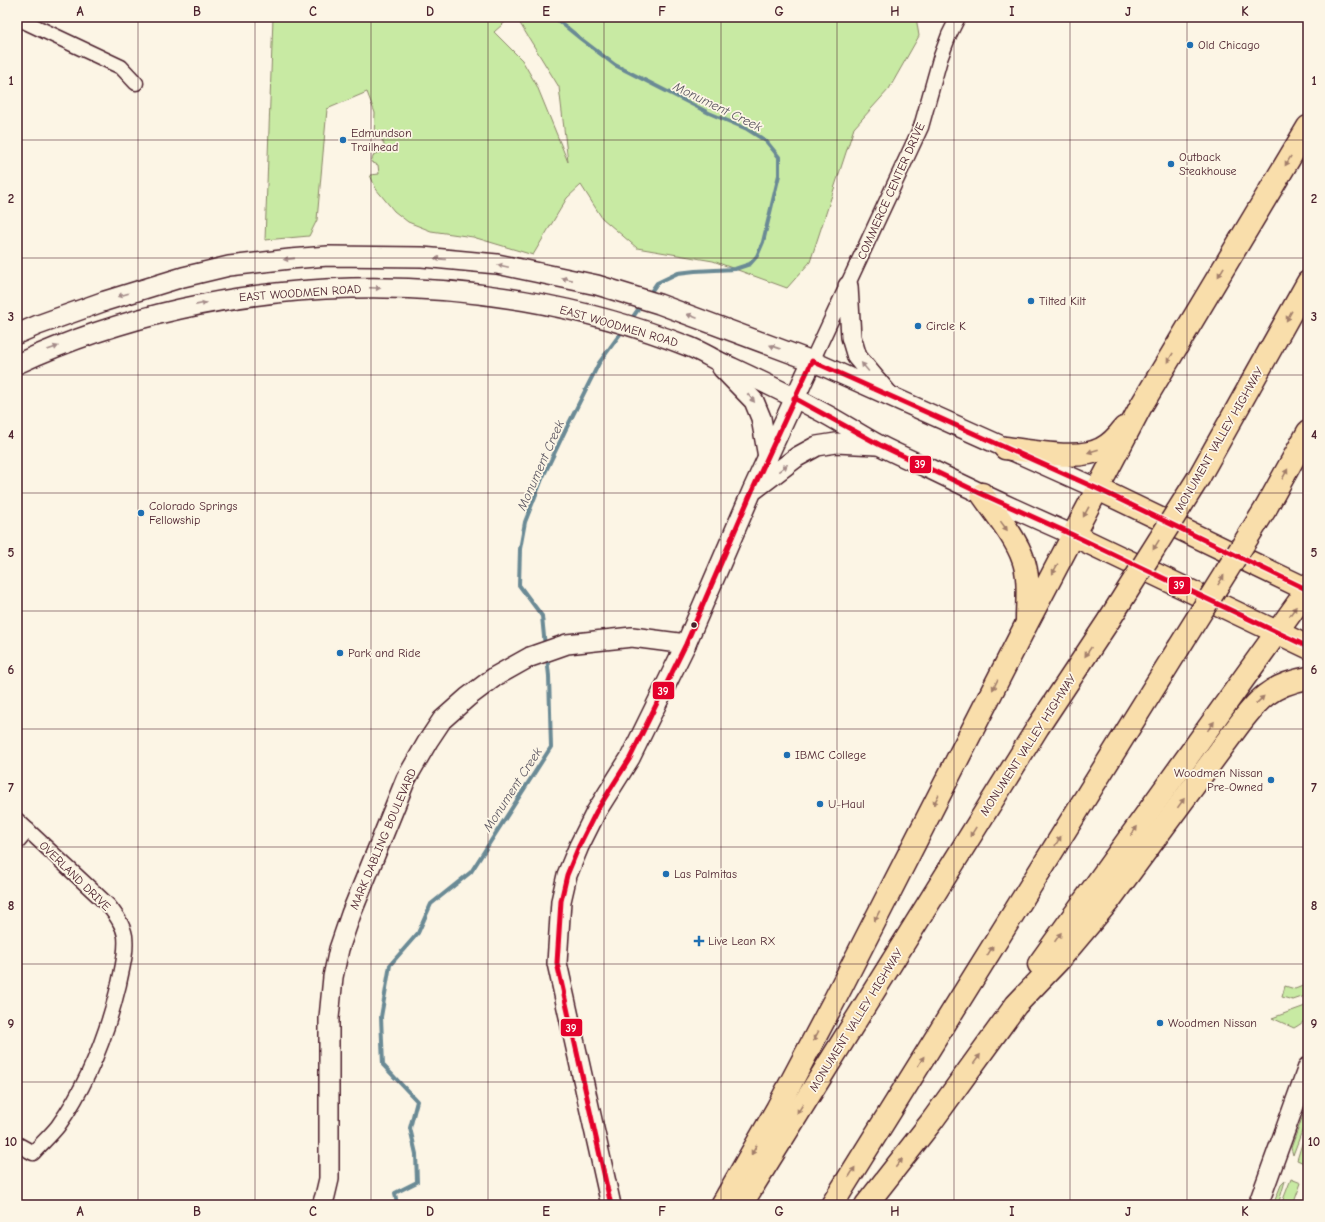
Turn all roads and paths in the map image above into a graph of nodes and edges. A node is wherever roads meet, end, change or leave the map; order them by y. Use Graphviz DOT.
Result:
graph roads {
  1 [pos="958,17"];
  2 [pos="17,18"];
  3 [pos="39,22"];
  4 [pos="136,83"];
  5 [pos="1308,127"];
  6 [pos="1308,282"];
  7 [pos="848,286"];
  8 [pos="17,334"];
  9 [pos="714,359"];
  10 [pos="812,361"];
  11 [pos="17,364"];
  12 [pos="890,397"];
  13 [pos="794,398"];
  14 [pos="1141,406"];
  15 [pos="1308,432"];
  16 [pos="880,445"];
  17 [pos="1005,448"];
  18 [pos="768,457"];
  19 [pos="1098,489"];
  20 [pos="752,491"];
  21 [pos="982,494"];
  22 [pos="1073,535"];
  23 [pos="1308,590"];
  24 [pos="1027,623"];
  25 [pos="1278,632"];
  26 [pos="686,644"];
  27 [pos="1308,647"];
  28 [pos="1308,678"];
  29 [pos="17,820"];
  30 [pos="28,830"];
  31 [pos="17,843"];
  32 [pos="1016,1005"];
  33 [pos="1308,1067"];
  34 [pos="17,1144"];
  35 [pos="322,1205"];
  36 [pos="611,1205"];
  37 [pos="722,1205"];
  38 [pos="741,1205"];
  39 [pos="832,1205"];
  40 [pos="866,1205"];
  41 [pos="1258,1205"];
  1 -- 7 [label="street, COMMERCE CENTER DRIVE"];
  2 -- 3 [label="street"];
  3 -- 4 [label="street"];
  5 -- 14 [label="highway, one-way"];
  6 -- 38 [label="highway, MONUMENT VALLEY HIGHWAY, one-way, bridge"];
  7 -- 10 [label="street, COMMERCE CENTER DRIVE"];
  12 -- 7 [label="main road, one-way"];
  10 -- 8 [label="main road, one-way"];
  11 -- 9 [label="main road, EAST WOODMEN ROAD, one-way"];
  9 -- 13 [label="main road, EAST WOODMEN ROAD"];
  9 -- 18 [label="main road, one-way"];
  10 -- 12 [label="main road"];
  10 -- 13 [label="main road"];
  12 -- 17 [label="main road"];
  13 -- 16 [label="main road, EAST WOODMEN ROAD"];
  13 -- 18 [label="main road"];
  14 -- 17 [label="highway, one-way"];
  14 -- 19 [label="highway"];
  39 -- 15 [label="highway, one-way, bridge"];
  20 -- 16 [label="main road, one-way"];
  16 -- 21 [label="main road, EAST WOODMEN ROAD"];
  17 -- 19 [label="main road"];
  18 -- 20 [label="main road"];
  19 -- 22 [label="highway, one-way"];
  19 -- 23 [label="highway"];
  20 -- 26 [label="main road"];
  21 -- 22 [label="main road, EAST WOODMEN ROAD"];
  21 -- 24 [label="highway, one-way"];
  22 -- 24 [label="highway, one-way"];
  22 -- 25 [label="highway, EAST WOODMEN ROAD"];
  25 -- 23 [label="highway, one-way"];
  24 -- 37 [label="highway, one-way"];
  25 -- 27 [label="highway, EAST WOODMEN ROAD"];
  32 -- 25 [label="highway, one-way"];
  26 -- 35 [label="main road, MARK DABLING BOULEVARD"];
  26 -- 36 [label="main road"];
  32 -- 28 [label="highway, one-way"];
  29 -- 30 [label="street, OVERLAND DRIVE"];
  30 -- 31 [label="street"];
  30 -- 34 [label="street, OVERLAND DRIVE"];
  40 -- 32 [label="highway, one-way"];
  33 -- 41 [label="main road"];
}
